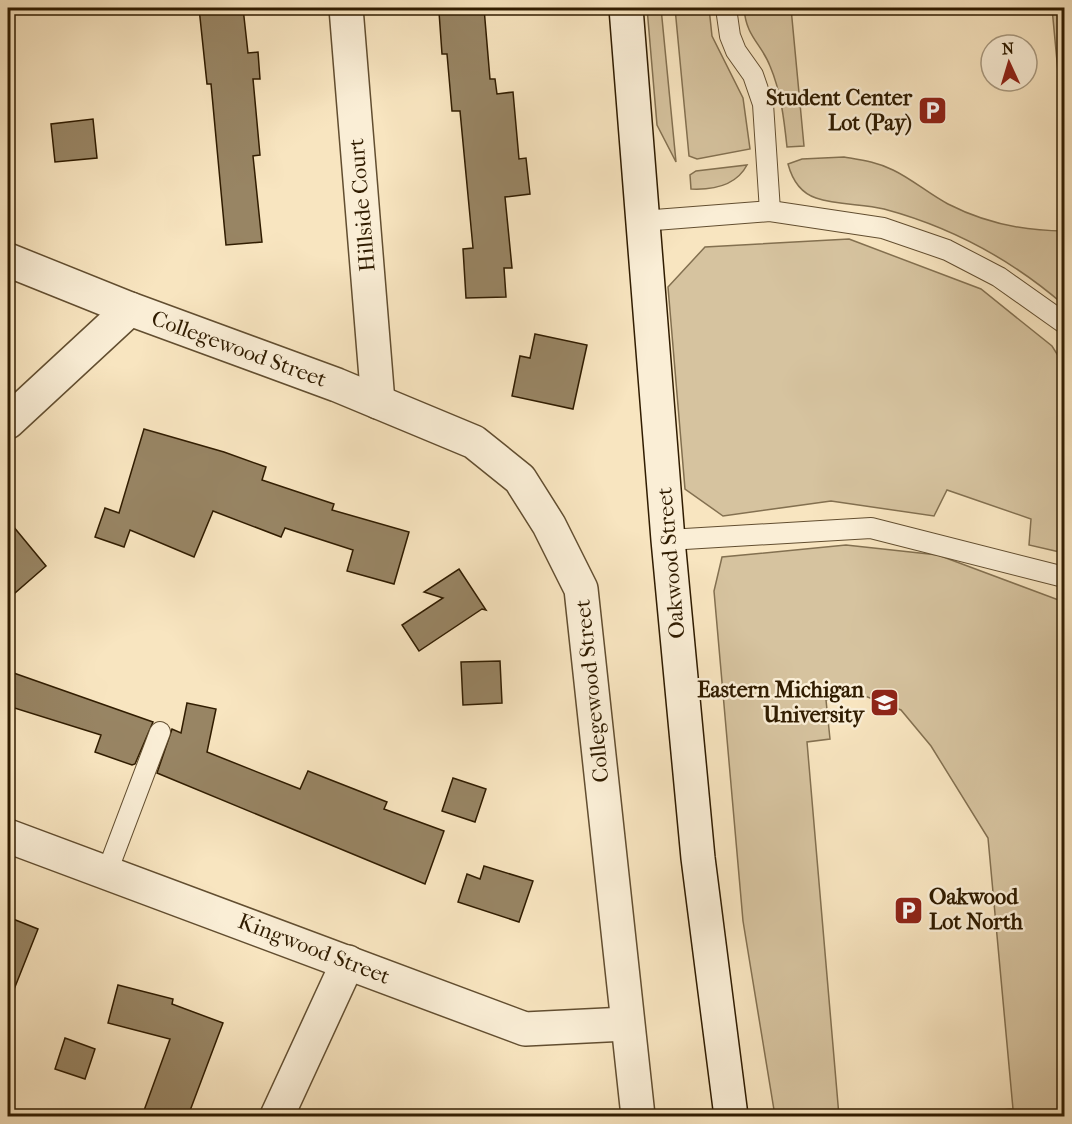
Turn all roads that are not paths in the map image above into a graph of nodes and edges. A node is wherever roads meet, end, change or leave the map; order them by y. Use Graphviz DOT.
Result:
graph roads {
  1 [pos="346,8"];
  2 [pos="626,8"];
  3 [pos="726,8"];
  4 [pos="770,212"];
  5 [pos="642,221"];
  6 [pos="8,260"];
  7 [pos="130,309"];
  8 [pos="1065,323"];
  9 [pos="378,402"];
  10 [pos="8,422"];
  11 [pos="668,540"];
  12 [pos="1065,577"];
  13 [pos="160,732"];
  14 [pos="8,836"];
  15 [pos="107,872"];
  16 [pos="348,962"];
  17 [pos="626,1024"];
  18 [pos="277,1116"];
  19 [pos="638,1116"];
  20 [pos="731,1116"];
  1 -- 9 [label="street, Hillside Court"];
  2 -- 5 [label="street, Oakwood Street"];
  3 -- 4 [label="lane"];
  4 -- 5 [label="lane"];
  4 -- 8 [label="lane"];
  5 -- 11 [label="street, Oakwood Street"];
  6 -- 7 [label="street, Collegewood Street"];
  7 -- 9 [label="street, Collegewood Street"];
  7 -- 10 [label="street"];
  9 -- 17 [label="street, Collegewood Street"];
  11 -- 12 [label="lane"];
  11 -- 20 [label="street, Oakwood Street"];
  13 -- 15 [label="lane"];
  14 -- 15 [label="street, Kingwood Street"];
  15 -- 16 [label="street, Kingwood Street"];
  16 -- 17 [label="street, Kingwood Street"];
  16 -- 18 [label="street"];
  17 -- 19 [label="street, Collegewood Street"];
}
